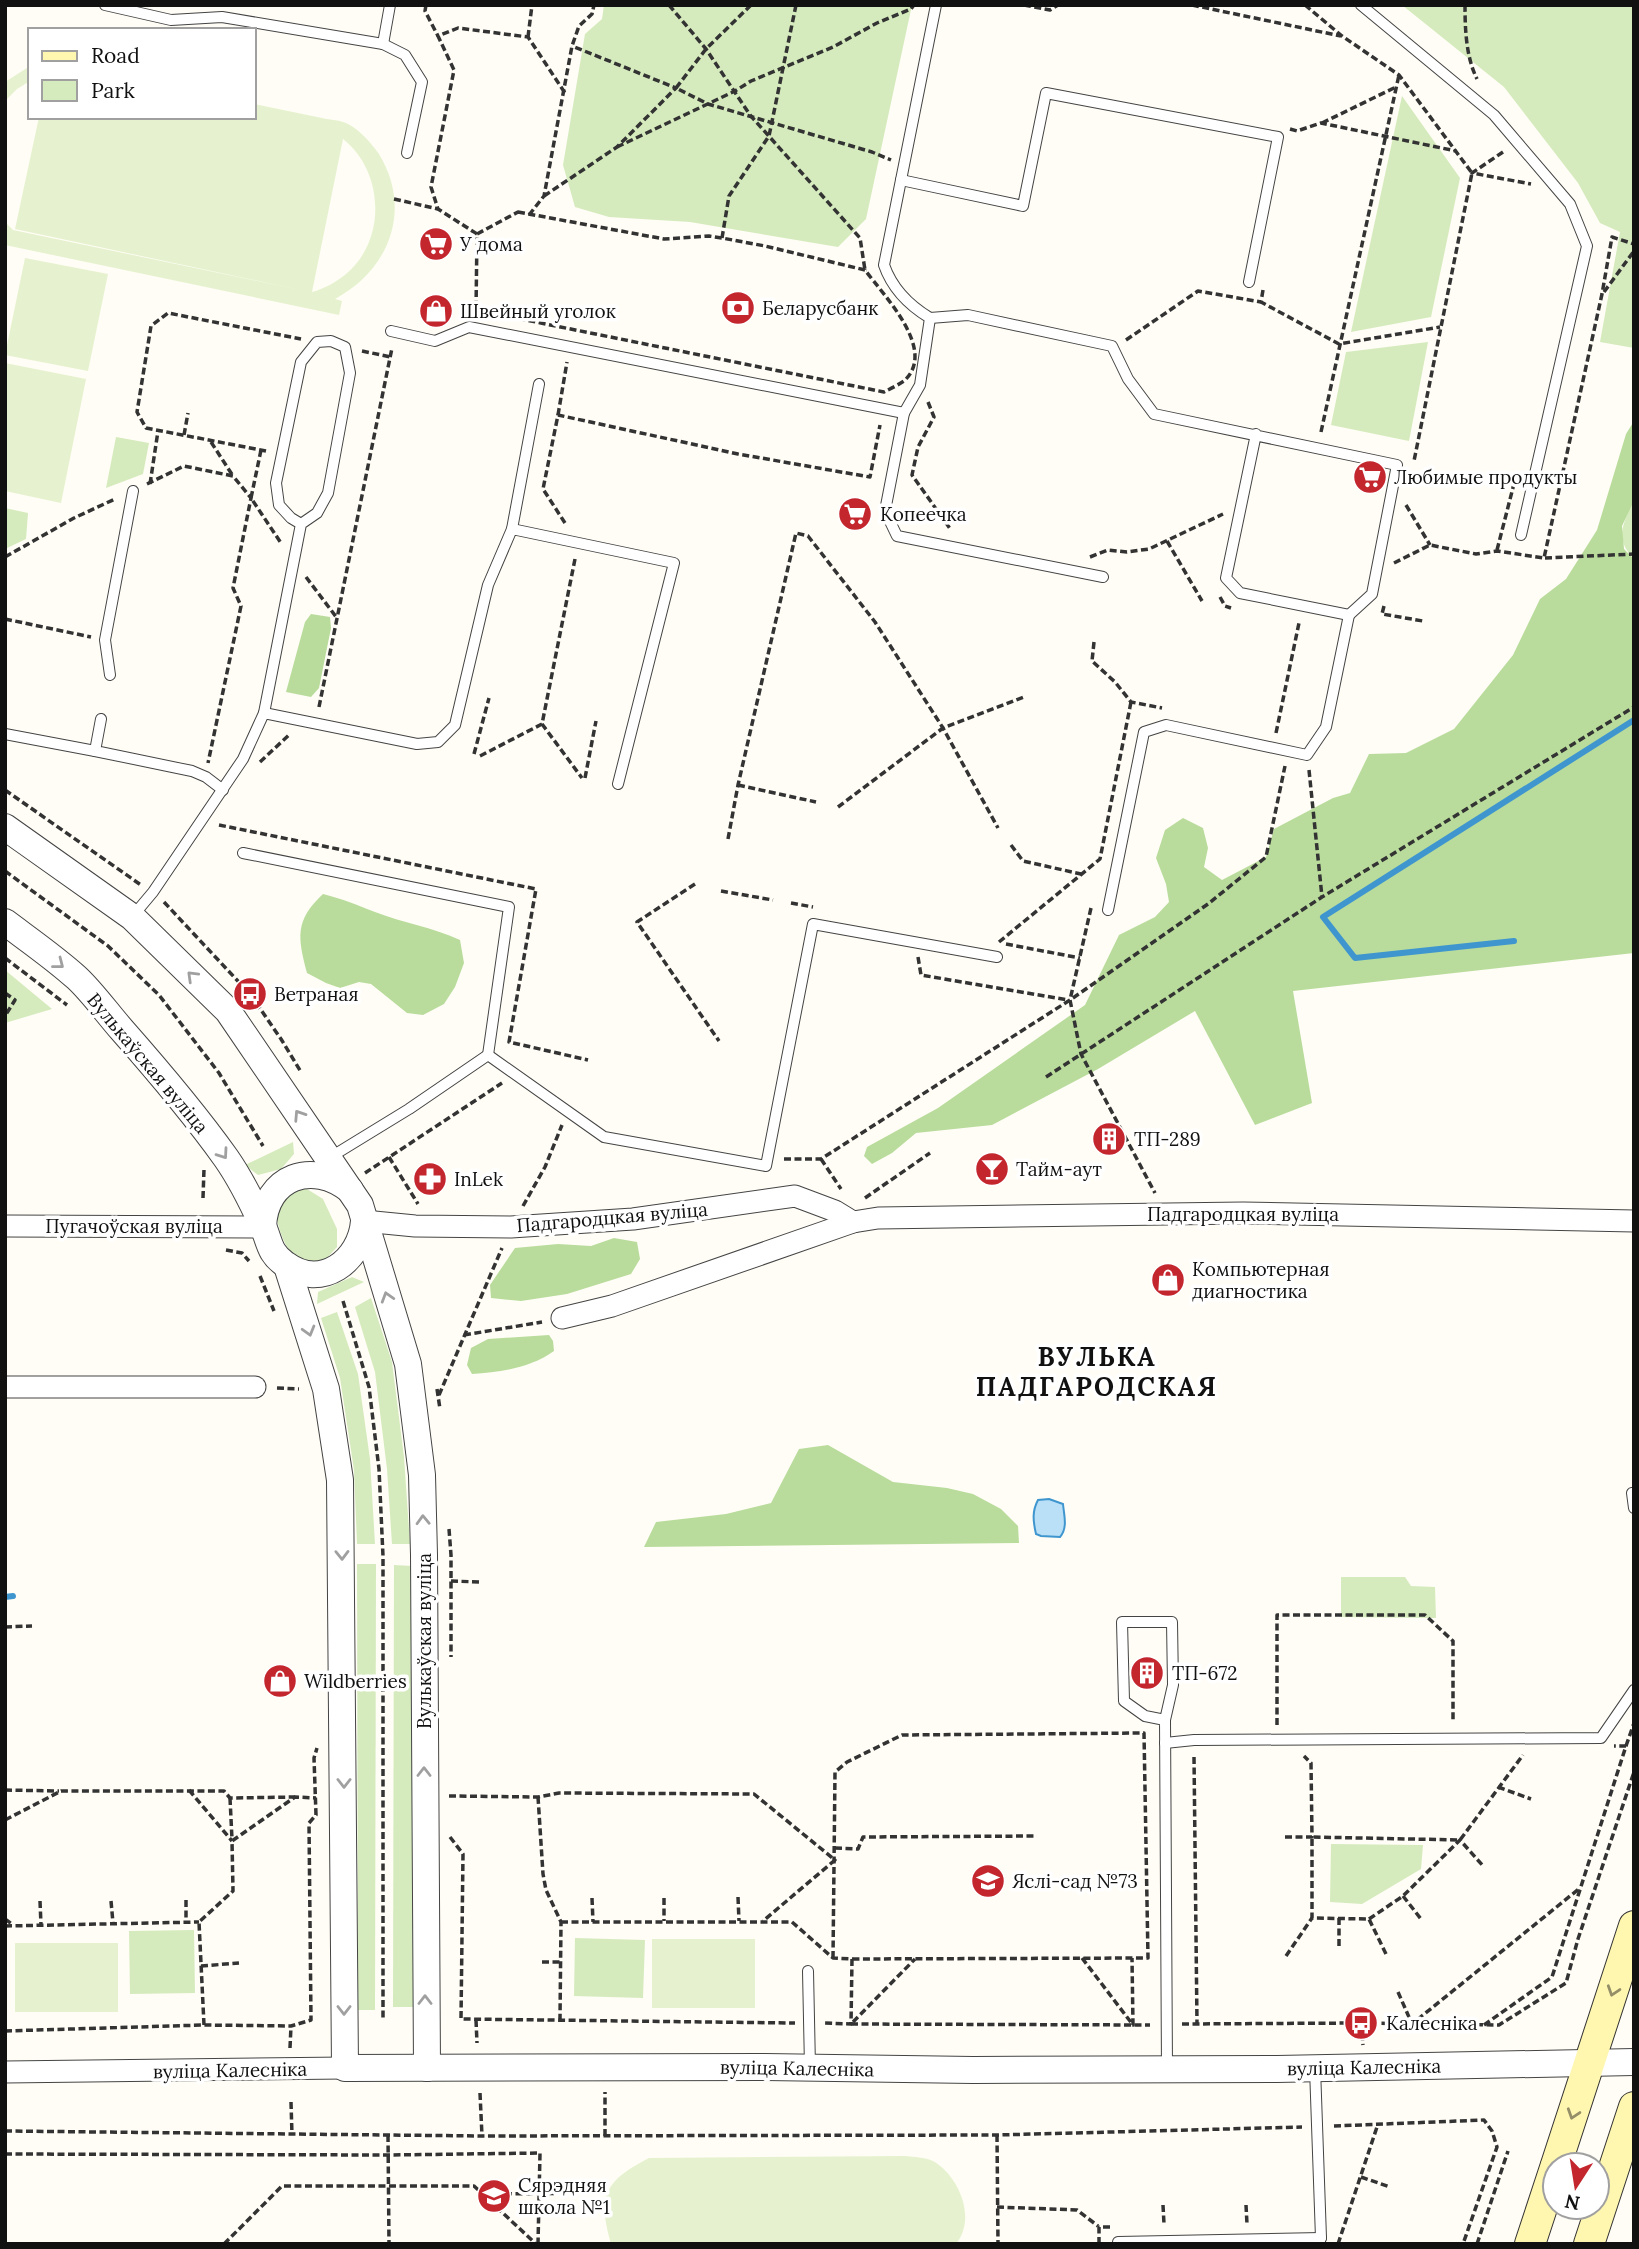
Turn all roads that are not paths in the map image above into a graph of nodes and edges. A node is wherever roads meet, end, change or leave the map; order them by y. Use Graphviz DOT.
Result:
graph roads {
  1 [pos="105,5"];
  2 [pos="390,5"];
  3 [pos="936,5"];
  4 [pos="1361,5"];
  5 [pos="383,44"];
  6 [pos="407,153"];
  7 [pos="901,180"];
  8 [pos="1249,282"];
  9 [pos="930,318"];
  10 [pos="393,331"];
  11 [pos="539,384"];
  12 [pos="904,413"];
  13 [pos="1256,434"];
  14 [pos="133,491"];
  15 [pos="300,524"];
  16 [pos="512,529"];
  17 [pos="1521,535"];
  18 [pos="1104,577"];
  19 [pos="1349,615"];
  20 [pos="110,675"];
  21 [pos="264,713"];
  22 [pos="101,719"];
  23 [pos="5,734"];
  24 [pos="95,751"];
  25 [pos="618,784"];
  26 [pos="223,790"];
  27 [pos="5,827"];
  28 [pos="243,853"];
  29 [pos="1108,909"];
  30 [pos="132,917"];
  31 [pos="5,922"];
  32 [pos="997,957"];
  33 [pos="488,1055"];
  34 [pos="329,1158"];
  35 [pos="357,1183"];
  36 [pos="853,1214"];
  37 [pos="364,1221"];
  38 [pos="1634,1221"];
  39 [pos="5,1226"];
  40 [pos="263,1227"];
  41 [pos="287,1266"];
  42 [pos="562,1318"];
  43 [pos="5,1387"];
  44 [pos="255,1387"];
  45 [pos="1632,1493"];
  46 [pos="1634,1508"];
  47 [pos="1634,1690"];
  48 [pos="1165,1720"];
  49 [pos="1165,1743"];
  50 [pos="1634,1926"];
  51 [pos="808,1971"];
  52 [pos="1634,2062"];
  53 [pos="1590,2063"];
  54 [pos="810,2067"];
  55 [pos="345,2068"];
  56 [pos="426,2068"];
  57 [pos="1315,2068"];
  58 [pos="1167,2069"];
  59 [pos="5,2072"];
  60 [pos="1634,2107"];
  61 [pos="1560,2151"];
  62 [pos="1541,2210"];
  63 [pos="1320,2241"];
  64 [pos="1118,2244"];
  65 [pos="1530,2244"];
  66 [pos="1589,2244"];
  1 -- 5 [label="lane"];
  2 -- 5 [label="lane"];
  3 -- 7 [label="lane"];
  4 -- 17 [label="lane"];
  5 -- 6 [label="lane"];
  7 -- 8 [label="lane"];
  7 -- 9 [label="lane"];
  9 -- 12 [label="lane"];
  9 -- 13 [label="lane"];
  10 -- 12 [label="lane"];
  11 -- 16 [label="lane"];
  12 -- 18 [label="lane"];
  13 -- 19 [label="lane"];
  13 -- 19 [label="lane"];
  14 -- 20 [label="lane"];
  15 -- 15 [label="lane"];
  15 -- 21 [label="lane"];
  16 -- 21 [label="lane"];
  16 -- 25 [label="lane"];
  19 -- 29 [label="lane"];
  21 -- 26 [label="lane"];
  22 -- 24 [label="lane"];
  23 -- 24 [label="lane"];
  24 -- 26 [label="lane"];
  26 -- 30 [label="lane"];
  27 -- 30 [label="street, Вулькаўская вуліца"];
  28 -- 33 [label="lane"];
  34 -- 30 [label="street, Вулькаўская вуліца, one-way"];
  31 -- 40 [label="street, Вулькаўская вуліца, one-way"];
  32 -- 33 [label="lane"];
  33 -- 34 [label="lane"];
  34 -- 35 [label="street, Вулькаўская вуліца"];
  35 -- 37 [label="street, Вулькаўская вуліца"];
  35 -- 40 [label="street"];
  36 -- 37 [label="street, Падгародцкая вуліца"];
  36 -- 38 [label="street, Падгародцкая вуліца"];
  36 -- 42 [label="street, Падгародцкая вуліца"];
  37 -- 41 [label="street"];
  56 -- 37 [label="street, Вулькаўская вуліца, one-way"];
  39 -- 40 [label="street, Пугачоўская вуліца"];
  40 -- 41 [label="street, Вулькаўская вуліца"];
  41 -- 55 [label="street, Вулькаўская вуліца, one-way"];
  43 -- 44 [label="street"];
  45 -- 46 [label="lane"];
  47 -- 49 [label="lane"];
  48 -- 48 [label="lane"];
  48 -- 49 [label="lane"];
  49 -- 58 [label="lane"];
  50 -- 53 [label="main road, one-way"];
  51 -- 54 [label="lane"];
  52 -- 53 [label="street, вуліца Калесніка"];
  53 -- 57 [label="street, вуліца Калесніка"];
  53 -- 61 [label="main road, one-way"];
  54 -- 56 [label="street, вуліца Калесніка"];
  54 -- 58 [label="street, вуліца Калесніка"];
  55 -- 56 [label="street, вуліца Калесніка"];
  55 -- 59 [label="street, вуліца Калесніка"];
  57 -- 58 [label="street, вуліца Калесніка"];
  57 -- 63 [label="lane"];
  60 -- 66 [label="main road"];
  62 -- 65 [label="main road"];
  63 -- 64 [label="lane"];
}
